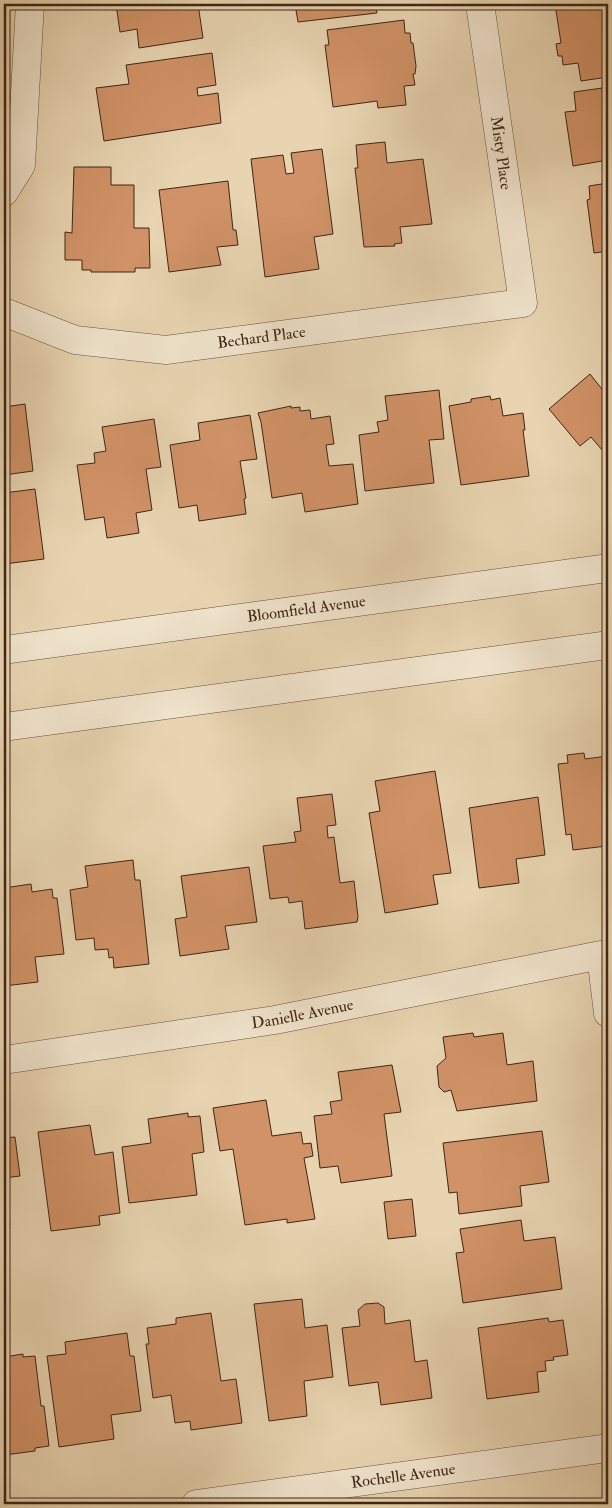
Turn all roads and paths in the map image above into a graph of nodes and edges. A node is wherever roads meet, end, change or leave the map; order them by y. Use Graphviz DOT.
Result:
graph roads {
  1 [pos="30,4"];
  2 [pos="480,4"];
  3 [pos="4,192"];
  4 [pos="523,303"];
  5 [pos="4,312"];
  6 [pos="608,568"];
  7 [pos="608,645"];
  8 [pos="4,650"];
  9 [pos="4,728"];
  10 [pos="608,1013"];
  11 [pos="4,1060"];
  12 [pos="608,1448"];
  13 [pos="196,1504"];
  1 -- 3 [label="street"];
  2 -- 4 [label="street, Misty Place"];
  4 -- 5 [label="street, Bechard Place"];
  6 -- 8 [label="street, Bloomfield Avenue"];
  7 -- 9 [label="street"];
  10 -- 11 [label="street, Danielle Avenue"];
  12 -- 13 [label="street, Rochelle Avenue"];
}
